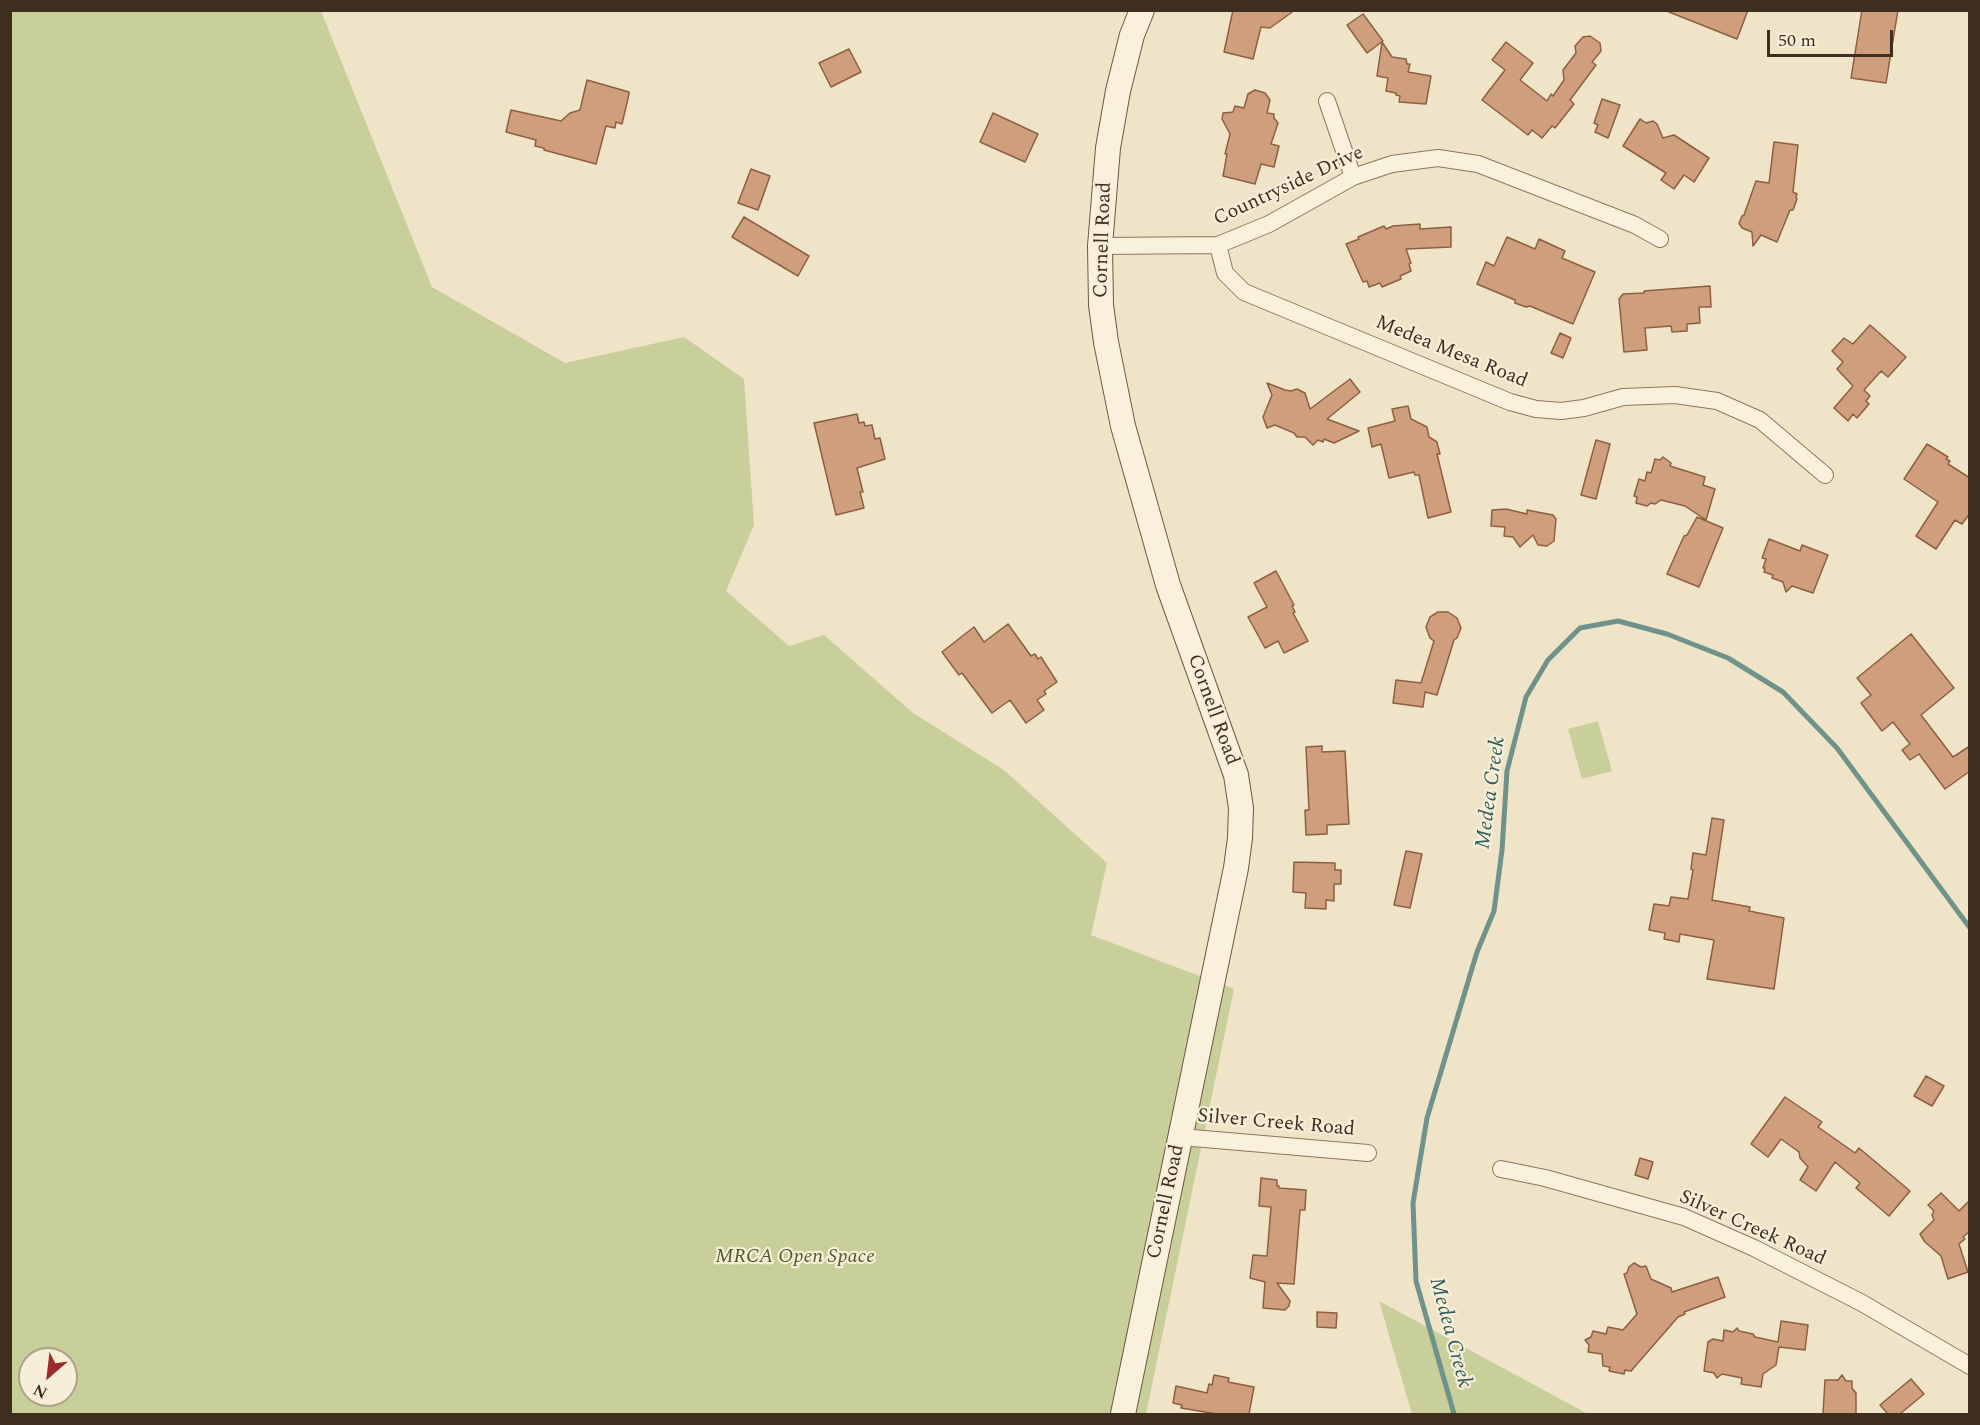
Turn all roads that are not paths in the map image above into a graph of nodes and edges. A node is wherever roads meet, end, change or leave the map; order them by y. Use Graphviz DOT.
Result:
graph roads {
  1 [pos="1142,10"];
  2 [pos="1327,101"];
  3 [pos="1353,177"];
  4 [pos="1660,239"];
  5 [pos="1218,245"];
  6 [pos="1100,246"];
  7 [pos="1825,475"];
  8 [pos="1181,1137"];
  9 [pos="1368,1153"];
  10 [pos="1501,1169"];
  11 [pos="1970,1366"];
  12 [pos="1123,1414"];
  1 -- 6 [label="main road, Cornell Road"];
  2 -- 3 [label="street"];
  3 -- 4 [label="street, Countryside Drive"];
  3 -- 5 [label="street, Countryside Drive"];
  5 -- 6 [label="street, Countryside Drive"];
  5 -- 7 [label="street, Medea Mesa Road"];
  6 -- 8 [label="main road, Cornell Road"];
  8 -- 9 [label="street, Silver Creek Road"];
  8 -- 12 [label="main road, Cornell Road"];
  10 -- 11 [label="street, Silver Creek Road"];
}
